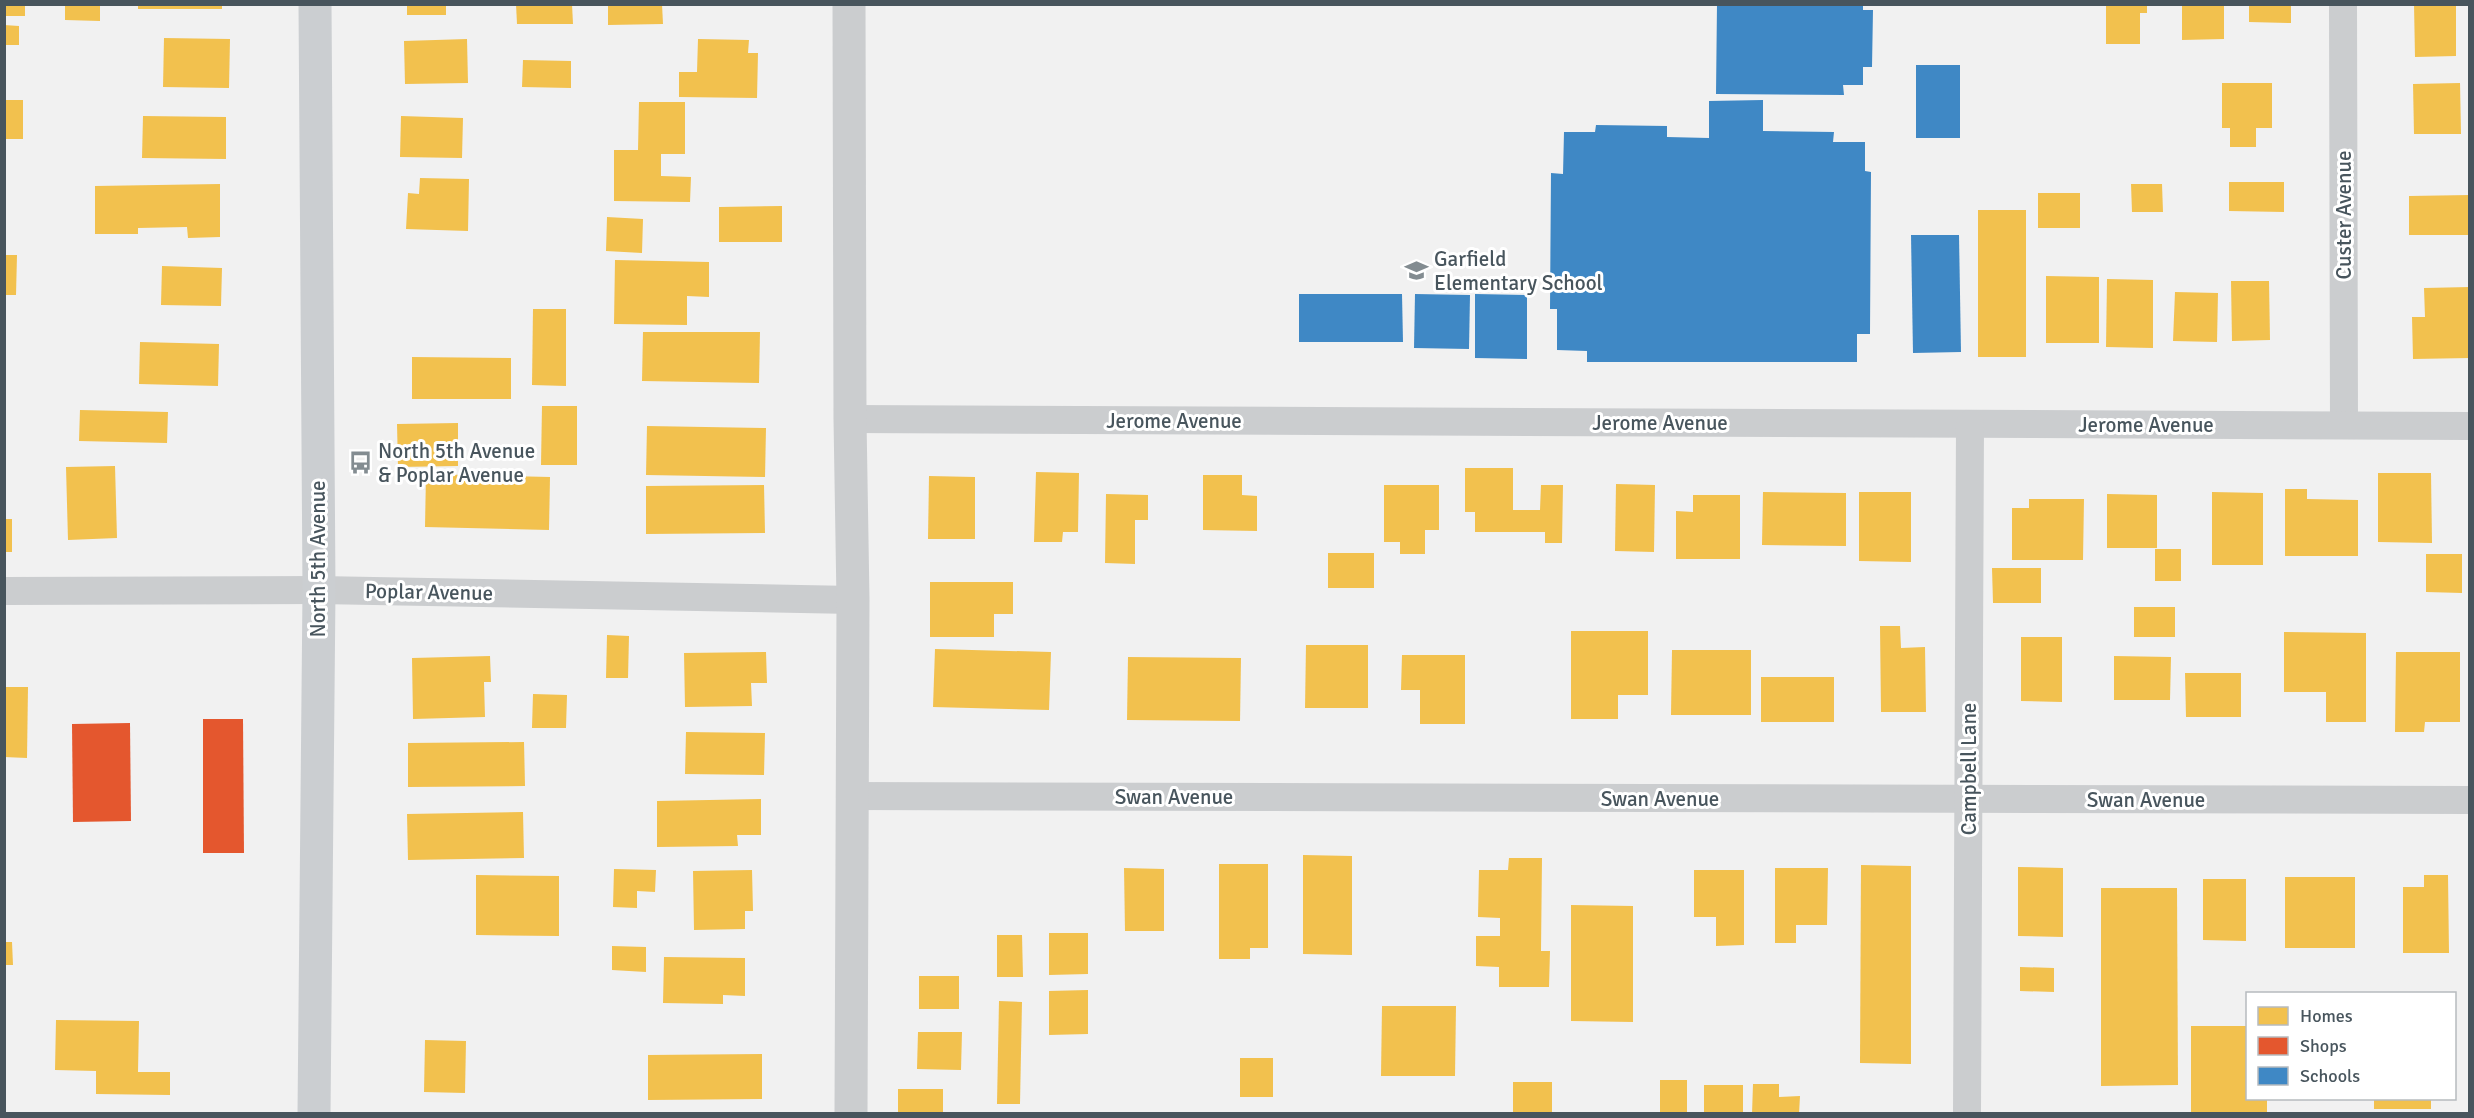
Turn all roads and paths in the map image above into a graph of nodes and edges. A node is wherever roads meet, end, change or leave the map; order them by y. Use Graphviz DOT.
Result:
graph roads {
  1 [pos="315,4"];
  2 [pos="849,4"];
  3 [pos="2343,4"];
  4 [pos="850,419"];
  5 [pos="1970,424"];
  6 [pos="2344,425"];
  7 [pos="2469,426"];
  8 [pos="319,590"];
  9 [pos="4,591"];
  10 [pos="853,600"];
  11 [pos="851,796"];
  12 [pos="1968,800"];
  13 [pos="2469,800"];
  14 [pos="314,1113"];
  15 [pos="850,1113"];
  16 [pos="1967,1113"];
  1 -- 8 [label="main road, North 5th Avenue"];
  2 -- 4 [label="street"];
  3 -- 6 [label="street, Custer Avenue"];
  4 -- 5 [label="street, Jerome Avenue"];
  4 -- 10 [label="street"];
  5 -- 6 [label="street, Jerome Avenue"];
  5 -- 12 [label="street, Campbell Lane"];
  6 -- 7 [label="street, Jerome Avenue"];
  8 -- 9 [label="street, Poplar Avenue"];
  8 -- 10 [label="street, Poplar Avenue"];
  8 -- 14 [label="main road, North 5th Avenue"];
  10 -- 11 [label="street"];
  11 -- 12 [label="street, Swan Avenue"];
  11 -- 15 [label="street"];
  12 -- 13 [label="street, Swan Avenue"];
  12 -- 16 [label="street, Campbell Lane"];
}
